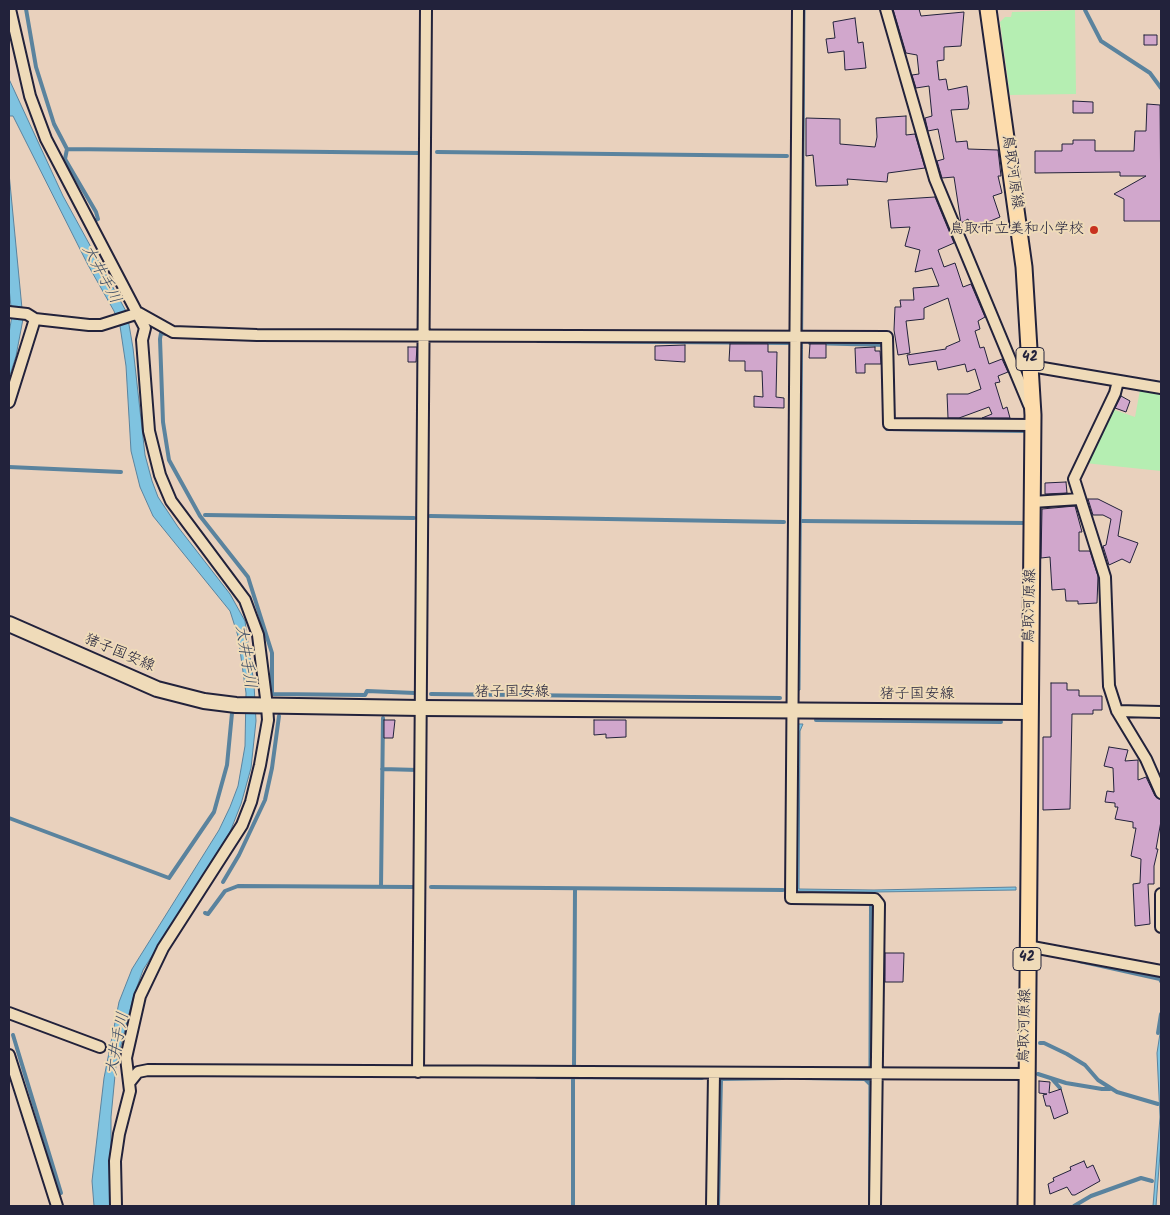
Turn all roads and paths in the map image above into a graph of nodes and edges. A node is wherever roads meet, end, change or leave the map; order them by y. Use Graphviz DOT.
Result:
graph roads {
  1 [pos="10,9"];
  2 [pos="426,9"];
  3 [pos="798,9"];
  4 [pos="886,9"];
  5 [pos="988,9"];
  6 [pos="9,312"];
  7 [pos="139,313"];
  8 [pos="35,319"];
  9 [pos="423,335"];
  10 [pos="794,338"];
  11 [pos="1031,366"];
  12 [pos="1118,381"];
  13 [pos="1161,388"];
  14 [pos="9,402"];
  15 [pos="1034,420"];
  16 [pos="1080,499"];
  17 [pos="1032,502"];
  18 [pos="9,624"];
  19 [pos="265,706"];
  20 [pos="421,708"];
  21 [pos="792,710"];
  22 [pos="1117,711"];
  23 [pos="1030,712"];
  24 [pos="1161,712"];
  25 [pos="1161,793"];
  26 [pos="1161,894"];
  27 [pos="1161,927"];
  28 [pos="1027,946"];
  29 [pos="1161,971"];
  30 [pos="9,1013"];
  31 [pos="100,1047"];
  32 [pos="9,1055"];
  33 [pos="418,1072"];
  34 [pos="714,1074"];
  35 [pos="877,1074"];
  36 [pos="1026,1074"];
  37 [pos="130,1082"];
  38 [pos="53,1205"];
  39 [pos="116,1206"];
  40 [pos="712,1206"];
  41 [pos="876,1206"];
  42 [pos="1026,1206"];
  1 -- 7 [label="street"];
  2 -- 9 [label="street"];
  3 -- 10 [label="street"];
  4 -- 15 [label="street"];
  5 -- 11 [label="main road, 鳥取河原線 / 42"];
  6 -- 8 [label="street"];
  7 -- 8 [label="street"];
  7 -- 9 [label="street"];
  7 -- 19 [label="street"];
  8 -- 14 [label="street"];
  9 -- 10 [label="street"];
  9 -- 20 [label="street"];
  10 -- 15 [label="street"];
  10 -- 21 [label="street"];
  11 -- 12 [label="street"];
  11 -- 15 [label="main road, 鳥取河原線 / 42"];
  12 -- 13 [label="street"];
  12 -- 16 [label="street"];
  15 -- 17 [label="main road, 鳥取河原線 / 42"];
  16 -- 17 [label="street"];
  16 -- 22 [label="street"];
  17 -- 23 [label="main road, 鳥取河原線 / 42"];
  18 -- 19 [label="main road, 猪子国安線"];
  19 -- 20 [label="main road, 猪子国安線"];
  19 -- 37 [label="street"];
  20 -- 21 [label="main road, 猪子国安線"];
  20 -- 33 [label="street"];
  21 -- 23 [label="main road, 猪子国安線"];
  21 -- 35 [label="street"];
  22 -- 24 [label="street"];
  22 -- 25 [label="street"];
  23 -- 28 [label="main road, 鳥取河原線 / 42"];
  26 -- 27 [label="street"];
  28 -- 29 [label="street"];
  28 -- 36 [label="main road, 鳥取河原線 / 42"];
  30 -- 31 [label="street"];
  32 -- 38 [label="street"];
  33 -- 34 [label="street"];
  33 -- 37 [label="street"];
  34 -- 35 [label="street"];
  34 -- 40 [label="street"];
  35 -- 36 [label="street"];
  35 -- 41 [label="street"];
  36 -- 42 [label="main road, 鳥取河原線 / 42"];
  37 -- 39 [label="street"];
}
